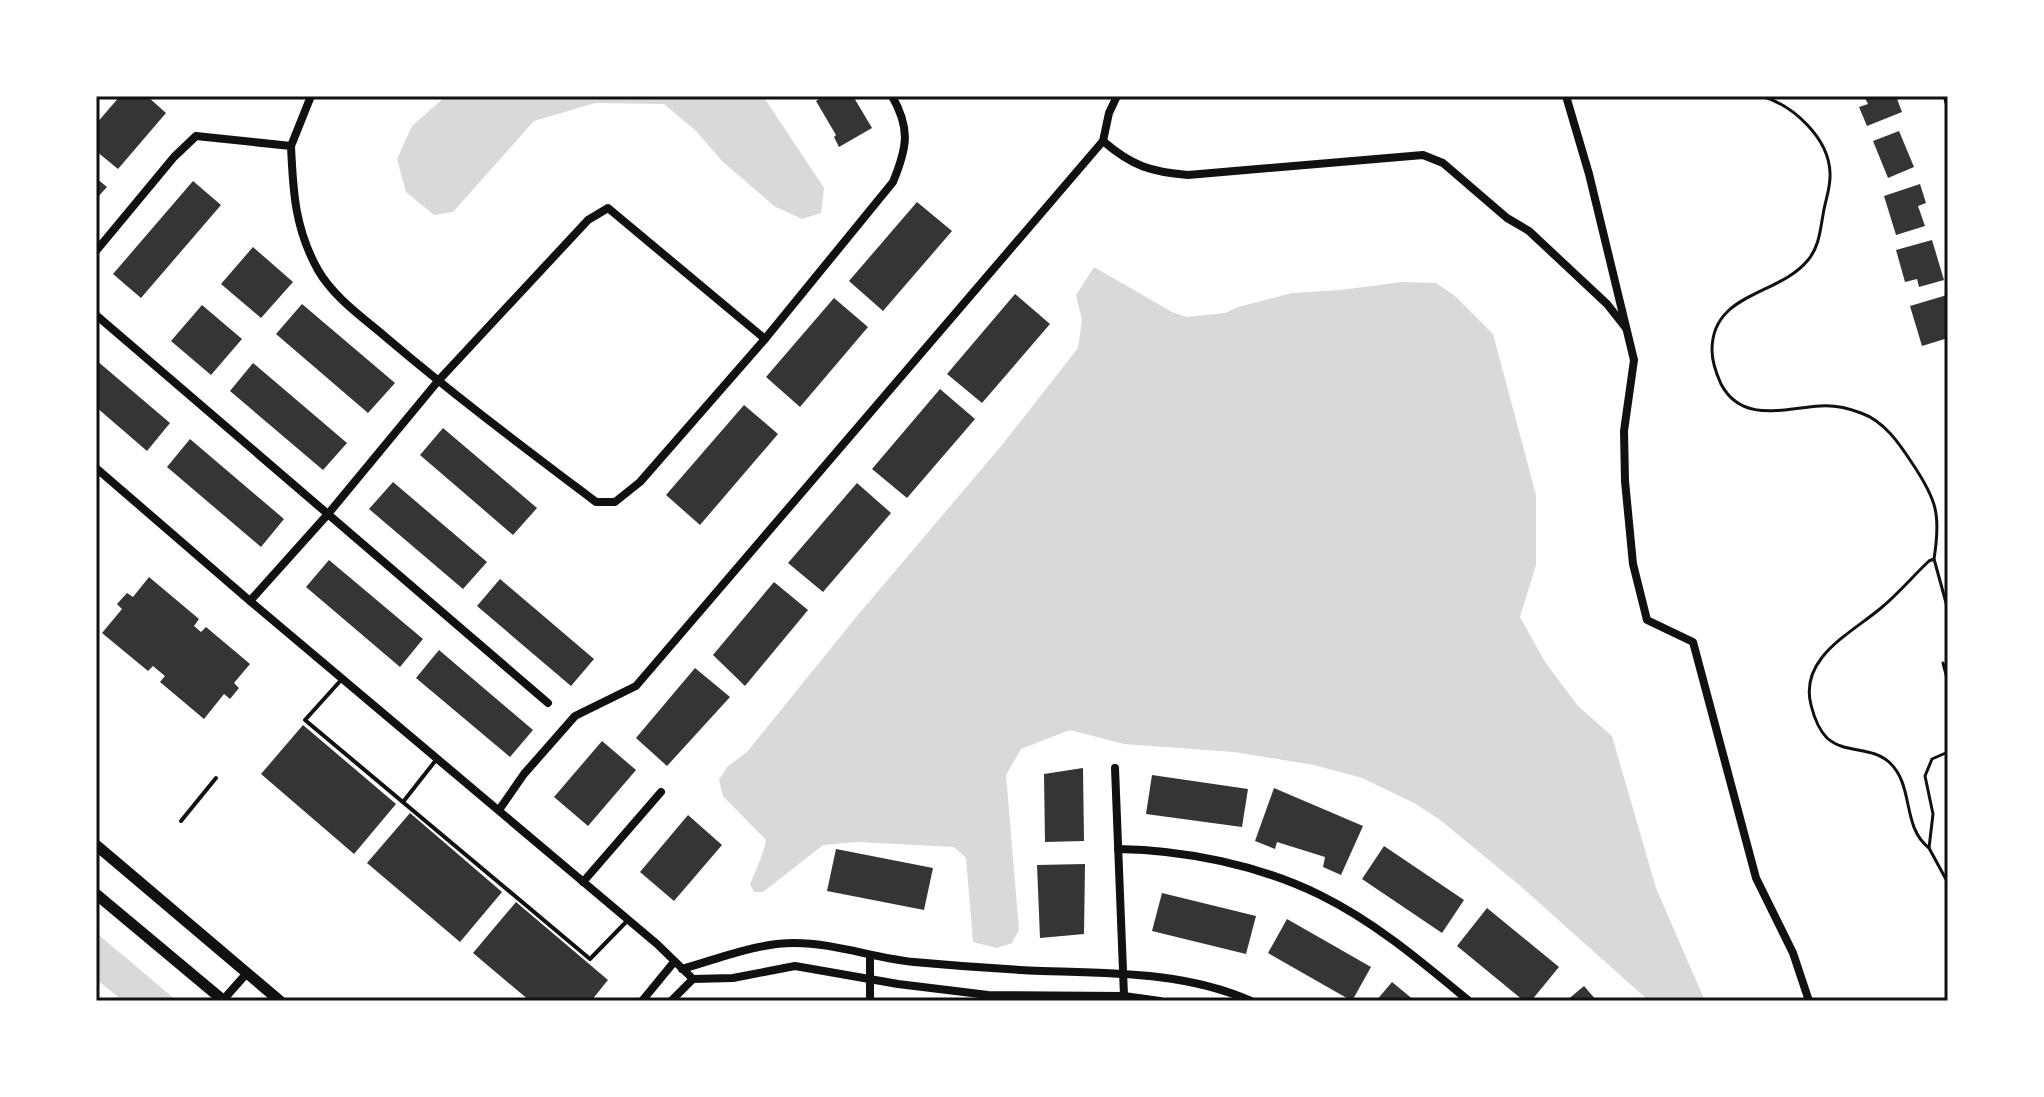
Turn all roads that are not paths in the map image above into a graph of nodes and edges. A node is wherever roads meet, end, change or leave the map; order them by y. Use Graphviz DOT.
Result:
graph roads {
  1 [pos="311,96"];
  2 [pos="892,96"];
  3 [pos="1117,96"];
  4 [pos="1566,96"];
  5 [pos="1103,141"];
  6 [pos="291,146"];
  7 [pos="96,251"];
  8 [pos="96,315"];
  9 [pos="1629,332"];
  10 [pos="765,339"];
  11 [pos="438,381"];
  12 [pos="96,468"];
  13 [pos="328,514"];
  14 [pos="250,601"];
  15 [pos="342,679"];
  16 [pos="548,703"];
  17 [pos="438,758"];
  18 [pos="1115,768"];
  19 [pos="216,778"];
  20 [pos="661,792"];
  21 [pos="403,802"];
  22 [pos="499,810"];
  23 [pos="181,821"];
  24 [pos="96,845"];
  25 [pos="1118,849"];
  26 [pos="583,882"];
  27 [pos="96,894"];
  28 [pos="627,921"];
  29 [pos="870,955"];
  30 [pos="674,962"];
  31 [pos="682,969"];
  32 [pos="247,973"];
  33 [pos="1123,973"];
  34 [pos="868,977"];
  35 [pos="693,979"];
  36 [pos="1124,996"];
  37 [pos="224,1000"];
  38 [pos="280,1001"];
  39 [pos="642,1001"];
  40 [pos="671,1001"];
  41 [pos="870,1001"];
  42 [pos="1160,1001"];
  43 [pos="1251,1001"];
  44 [pos="1469,1001"];
  45 [pos="1809,1001"];
  1 -- 6 [label="street"];
  2 -- 10 [label="street"];
  3 -- 5 [label="street"];
  4 -- 9 [label="street"];
  5 -- 9 [label="street"];
  5 -- 22 [label="street"];
  6 -- 7 [label="street"];
  6 -- 11 [label="street"];
  8 -- 13 [label="street"];
  9 -- 45 [label="street"];
  10 -- 11 [label="street"];
  10 -- 11 [label="street"];
  11 -- 13 [label="street"];
  12 -- 14 [label="street"];
  13 -- 14 [label="street"];
  13 -- 16 [label="street"];
  14 -- 15 [label="street"];
  15 -- 17 [label="street"];
  15 -- 21 [label="lane"];
  17 -- 21 [label="lane"];
  17 -- 22 [label="street"];
  18 -- 25 [label="street"];
  19 -- 23 [label="lane"];
  20 -- 26 [label="street"];
  21 -- 28 [label="lane"];
  22 -- 26 [label="street"];
  24 -- 32 [label="main road"];
  25 -- 33 [label="street"];
  25 -- 44 [label="street"];
  26 -- 28 [label="street"];
  27 -- 37 [label="main road"];
  28 -- 30 [label="street"];
  29 -- 31 [label="street"];
  29 -- 33 [label="street"];
  29 -- 34 [label="street"];
  30 -- 31 [label="street"];
  30 -- 39 [label="street"];
  31 -- 35 [label="street"];
  32 -- 37 [label="street"];
  32 -- 38 [label="main road"];
  33 -- 36 [label="street"];
  33 -- 43 [label="street"];
  34 -- 35 [label="street"];
  34 -- 36 [label="street"];
  34 -- 41 [label="street"];
  35 -- 40 [label="street"];
  36 -- 42 [label="street"];
}
